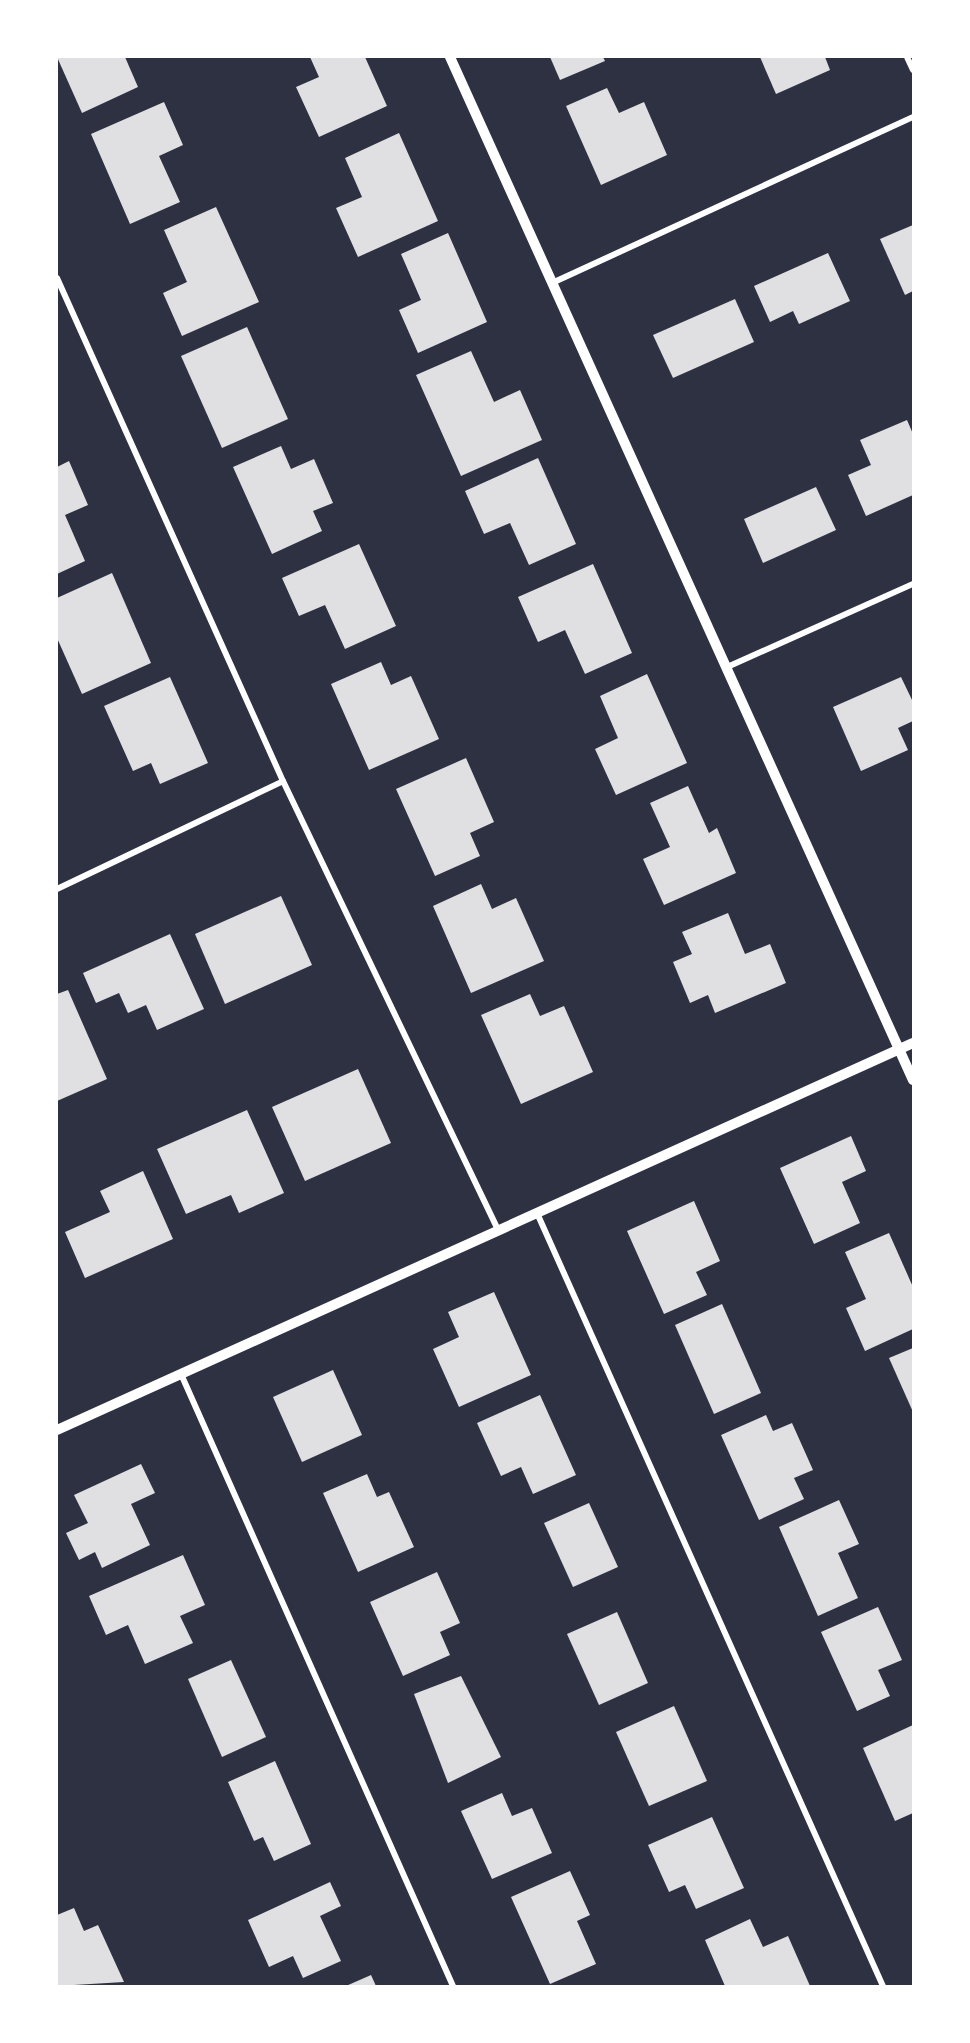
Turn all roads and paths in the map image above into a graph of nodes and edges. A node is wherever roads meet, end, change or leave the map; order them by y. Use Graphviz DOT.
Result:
graph roads {
  1 [pos="450,57"];
  2 [pos="907,57"];
  3 [pos="913,69"];
  4 [pos="913,117"];
  5 [pos="57,278"];
  6 [pos="552,283"];
  7 [pos="913,584"];
  8 [pos="725,668"];
  9 [pos="283,781"];
  10 [pos="57,889"];
  11 [pos="913,1043"];
  12 [pos="899,1050"];
  13 [pos="913,1080"];
  14 [pos="537,1213"];
  15 [pos="498,1230"];
  16 [pos="181,1374"];
  17 [pos="57,1430"];
  18 [pos="453,1986"];
  19 [pos="883,1986"];
  1 -- 6 [label="street"];
  2 -- 3 [label="street"];
  4 -- 6 [label="street"];
  5 -- 9 [label="street"];
  6 -- 8 [label="street"];
  7 -- 8 [label="street"];
  8 -- 12 [label="street"];
  9 -- 10 [label="street"];
  9 -- 15 [label="street"];
  11 -- 12 [label="street"];
  12 -- 13 [label="street"];
  12 -- 14 [label="street"];
  14 -- 15 [label="street"];
  14 -- 19 [label="street"];
  15 -- 16 [label="street"];
  16 -- 17 [label="street"];
  16 -- 18 [label="street"];
}
